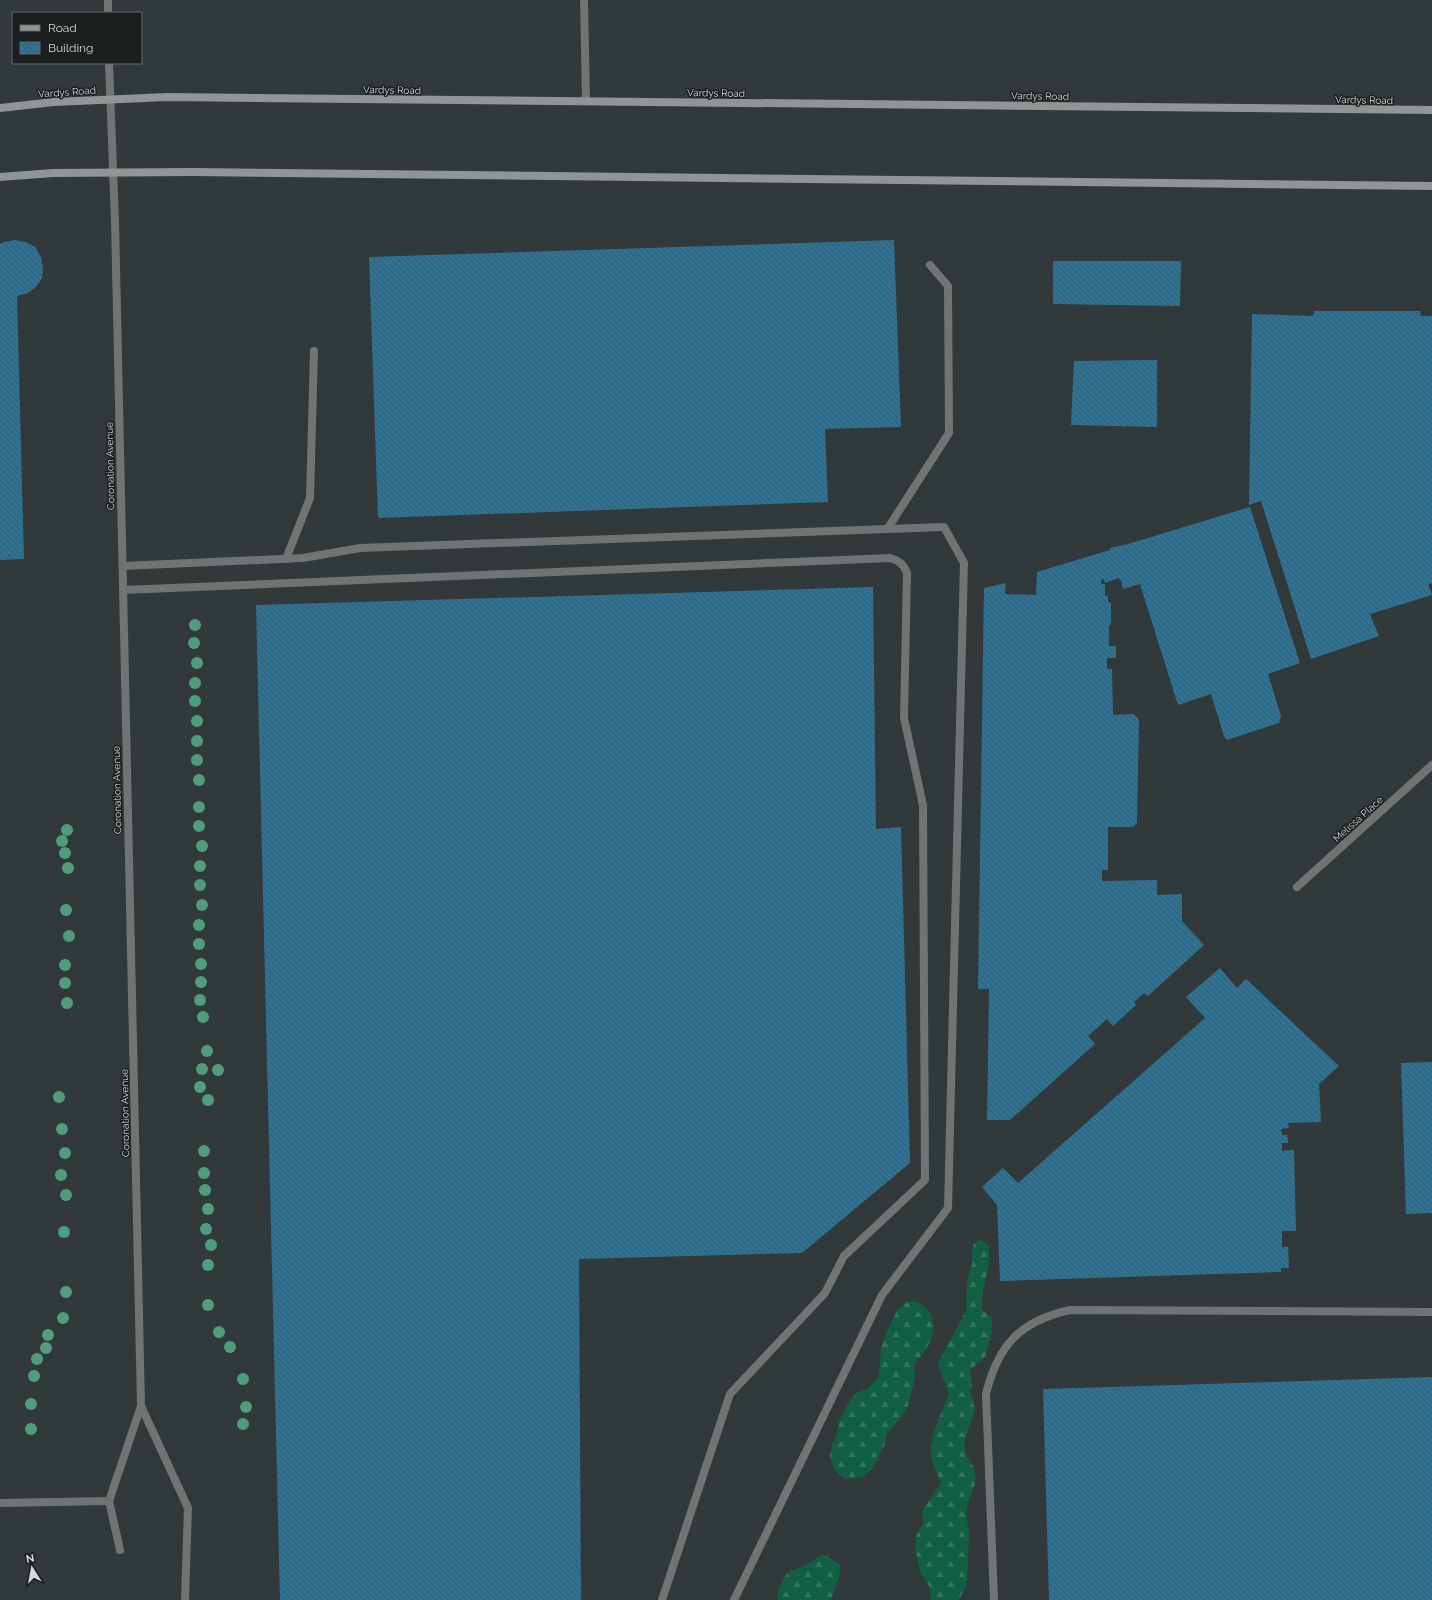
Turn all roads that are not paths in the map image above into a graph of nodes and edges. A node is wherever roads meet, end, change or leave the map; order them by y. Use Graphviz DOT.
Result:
graph roads {
  1 [pos="108,0"];
  2 [pos="584,0"];
  3 [pos="108,12"];
  4 [pos="109,64"];
  5 [pos="110,99"];
  6 [pos="586,102"];
  7 [pos="0,108"];
  8 [pos="1432,110"];
  9 [pos="113,173"];
  10 [pos="0,177"];
  11 [pos="1432,186"];
  12 [pos="930,266"];
  13 [pos="314,351"];
  14 [pos="888,528"];
  15 [pos="286,559"];
  16 [pos="123,566"];
  17 [pos="123,590"];
  18 [pos="1432,765"];
  19 [pos="1297,887"];
  20 [pos="1432,1312"];
  21 [pos="141,1406"];
  22 [pos="108,1501"];
  23 [pos="0,1503"];
  24 [pos="120,1550"];
  25 [pos="185,1600"];
  26 [pos="662,1600"];
  27 [pos="734,1600"];
  28 [pos="994,1600"];
  1 -- 3 [label="street"];
  2 -- 6 [label="street"];
  4 -- 5 [label="street, Coronation Avenue"];
  5 -- 6 [label="main road, Vardys Road"];
  5 -- 7 [label="main road, Vardys Road"];
  5 -- 9 [label="street, Coronation Avenue"];
  6 -- 8 [label="main road, Vardys Road"];
  9 -- 10 [label="main road"];
  9 -- 11 [label="main road"];
  9 -- 16 [label="street, Coronation Avenue"];
  12 -- 14 [label="street"];
  13 -- 15 [label="street"];
  14 -- 15 [label="street"];
  14 -- 27 [label="street"];
  15 -- 16 [label="street"];
  16 -- 17 [label="street, Coronation Avenue"];
  17 -- 21 [label="street, Coronation Avenue"];
  17 -- 26 [label="street"];
  18 -- 19 [label="street, Melissa Place"];
  20 -- 28 [label="street"];
  21 -- 22 [label="street"];
  21 -- 25 [label="street"];
  22 -- 23 [label="street"];
  22 -- 24 [label="street"];
}
